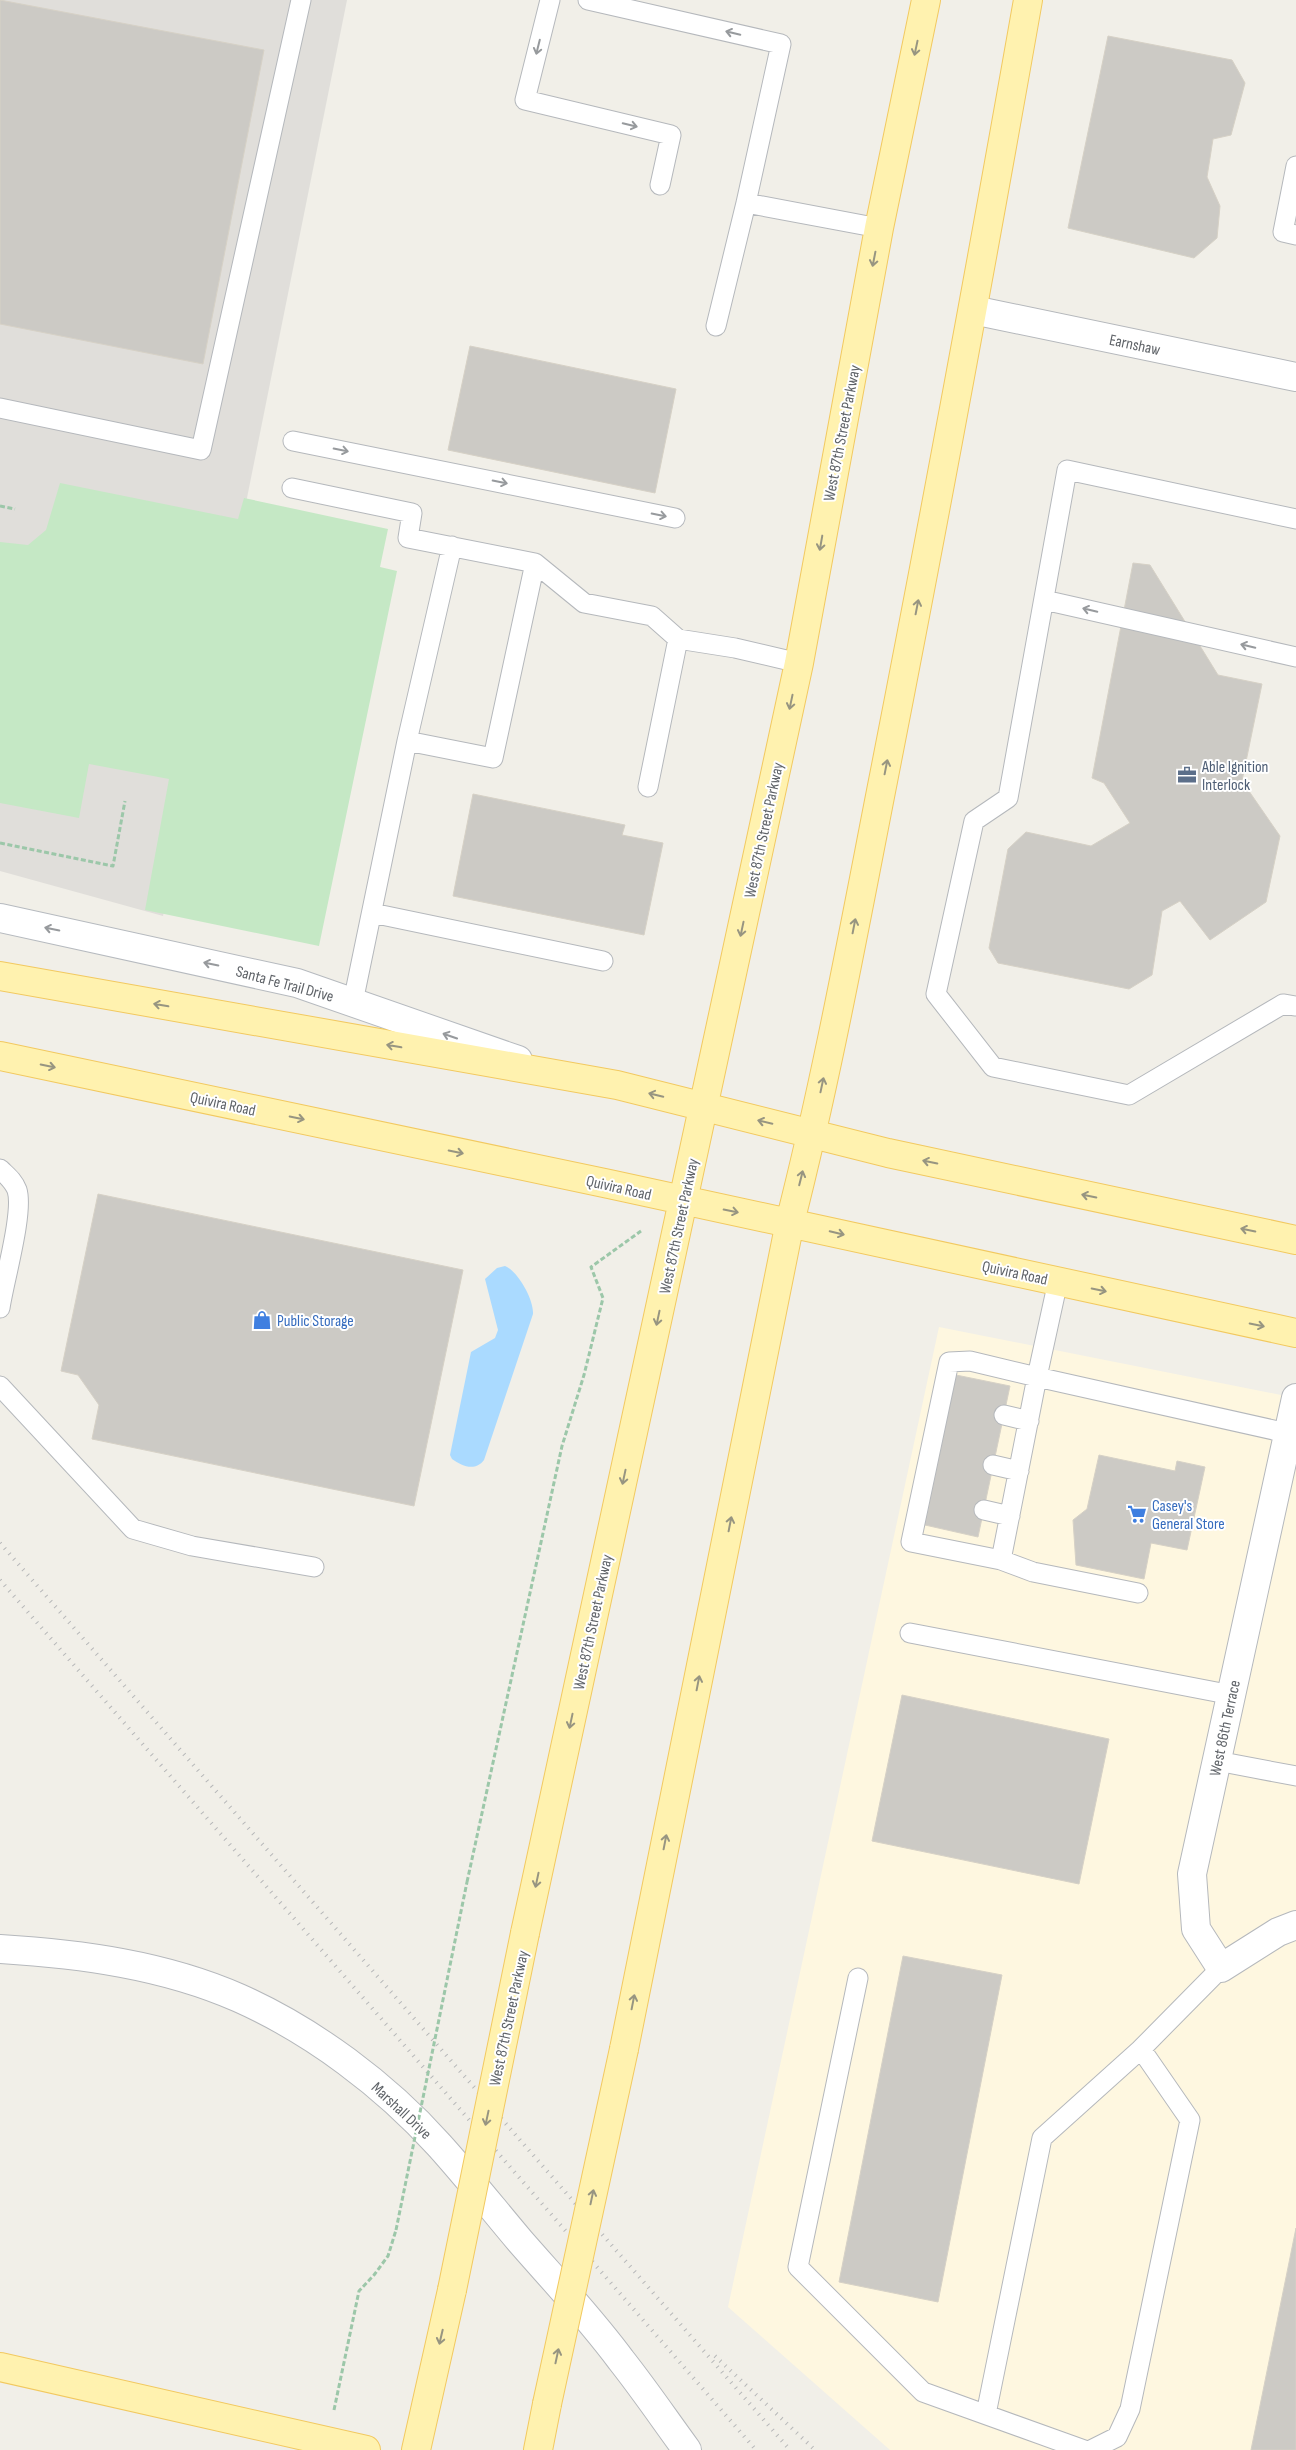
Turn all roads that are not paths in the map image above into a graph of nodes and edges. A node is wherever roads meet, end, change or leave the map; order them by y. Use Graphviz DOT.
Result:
graph roads {
  1 [pos="300,0"];
  2 [pos="550,0"];
  3 [pos="588,0"];
  4 [pos="926,0"];
  5 [pos="1028,0"];
  6 [pos="1296,166"];
  7 [pos="660,186"];
  8 [pos="746,203"];
  9 [pos="879,228"];
  10 [pos="1296,235"];
  11 [pos="973,310"];
  12 [pos="716,326"];
  13 [pos="1296,377"];
  14 [pos="0,408"];
  15 [pos="293,441"];
  16 [pos="292,488"];
  17 [pos="675,518"];
  18 [pos="1296,519"];
  19 [pos="452,546"];
  20 [pos="535,563"];
  21 [pos="1044,600"];
  22 [pos="678,639"];
  23 [pos="1296,657"];
  24 [pos="799,663"];
  25 [pos="407,741"];
  26 [pos="648,786"];
  27 [pos="372,913"];
  28 [pos="0,918"];
  29 [pos="603,961"];
  30 [pos="0,976"];
  31 [pos="353,1002"];
  32 [pos="1296,1006"];
  33 [pos="0,1056"];
  34 [pos="562,1075"];
  35 [pos="703,1107"];
  36 [pos="812,1133"];
  37 [pos="0,1169"];
  38 [pos="683,1202"];
  39 [pos="790,1222"];
  40 [pos="1296,1240"];
  41 [pos="1058,1281"];
  42 [pos="0,1308"];
  43 [pos="1296,1333"];
  44 [pos="1037,1377"];
  45 [pos="0,1386"];
  46 [pos="1296,1398"];
  47 [pos="1004,1416"];
  48 [pos="1029,1421"];
  49 [pos="1292,1434"];
  50 [pos="993,1465"];
  51 [pos="1019,1471"];
  52 [pos="984,1510"];
  53 [pos="1010,1516"];
  54 [pos="1001,1560"];
  55 [pos="314,1567"];
  56 [pos="1138,1593"];
  57 [pos="910,1633"];
  58 [pos="1232,1695"];
  59 [pos="1217,1761"];
  60 [pos="1296,1776"];
  61 [pos="1296,1925"];
  62 [pos="0,1949"];
  63 [pos="1221,1968"];
  64 [pos="858,1978"];
  65 [pos="1141,2049"];
  66 [pos="0,2368"];
  67 [pos="986,2414"];
  68 [pos="366,2450"];
  69 [pos="416,2450"];
  70 [pos="538,2450"];
  71 [pos="687,2450"];
  72 [pos="1084,2450"];
  73 [pos="1091,2450"];
  1 -- 14 [label="lane"];
  2 -- 7 [label="lane, one-way"];
  8 -- 3 [label="lane, one-way"];
  4 -- 9 [label="main road, West 87th Street Parkway, one-way"];
  5 -- 11 [label="main road"];
  6 -- 10 [label="lane"];
  8 -- 9 [label="lane"];
  8 -- 12 [label="lane"];
  9 -- 24 [label="main road, West 87th Street Parkway, one-way"];
  11 -- 13 [label="street, Earnshaw"];
  36 -- 11 [label="main road, one-way"];
  15 -- 17 [label="lane, one-way"];
  16 -- 19 [label="lane"];
  18 -- 21 [label="lane"];
  19 -- 20 [label="lane"];
  19 -- 25 [label="lane"];
  20 -- 22 [label="lane"];
  20 -- 25 [label="lane"];
  23 -- 21 [label="lane, one-way"];
  21 -- 32 [label="lane"];
  22 -- 24 [label="lane"];
  22 -- 26 [label="lane"];
  24 -- 35 [label="main road, West 87th Street Parkway, one-way"];
  25 -- 27 [label="lane"];
  27 -- 29 [label="lane"];
  27 -- 31 [label="lane"];
  31 -- 28 [label="street, Santa Fe Trail Drive, one-way"];
  34 -- 30 [label="main road, one-way"];
  34 -- 31 [label="street, Santa Fe Trail Drive, one-way"];
  33 -- 38 [label="main road, Quivira Road, one-way"];
  35 -- 34 [label="main road, one-way"];
  36 -- 35 [label="main road, one-way"];
  35 -- 38 [label="main road, West 87th Street Parkway"];
  39 -- 36 [label="main road, one-way"];
  40 -- 36 [label="main road, one-way"];
  37 -- 42 [label="lane"];
  38 -- 39 [label="main road, Quivira Road, one-way"];
  38 -- 69 [label="main road, West 87th Street Parkway, one-way, bridge"];
  39 -- 41 [label="main road, Quivira Road, one-way"];
  70 -- 39 [label="main road, one-way, bridge"];
  41 -- 43 [label="main road, Quivira Road, one-way"];
  41 -- 44 [label="lane"];
  44 -- 48 [label="lane"];
  44 -- 49 [label="lane"];
  44 -- 54 [label="lane"];
  45 -- 55 [label="lane"];
  46 -- 49 [label="street, West 86th Terrace"];
  47 -- 48 [label="lane"];
  48 -- 51 [label="lane"];
  49 -- 58 [label="street, West 86th Terrace"];
  50 -- 51 [label="lane"];
  51 -- 53 [label="lane"];
  52 -- 53 [label="lane"];
  53 -- 54 [label="lane"];
  54 -- 56 [label="lane"];
  57 -- 58 [label="lane"];
  58 -- 59 [label="street, West 86th Terrace"];
  59 -- 60 [label="lane"];
  59 -- 63 [label="street, West 86th Terrace"];
  61 -- 63 [label="street"];
  62 -- 71 [label="street, Marshall Drive"];
  63 -- 65 [label="lane"];
  64 -- 67 [label="lane"];
  65 -- 67 [label="lane"];
  65 -- 73 [label="lane"];
  66 -- 68 [label="main road"];
  67 -- 72 [label="lane"];
}
